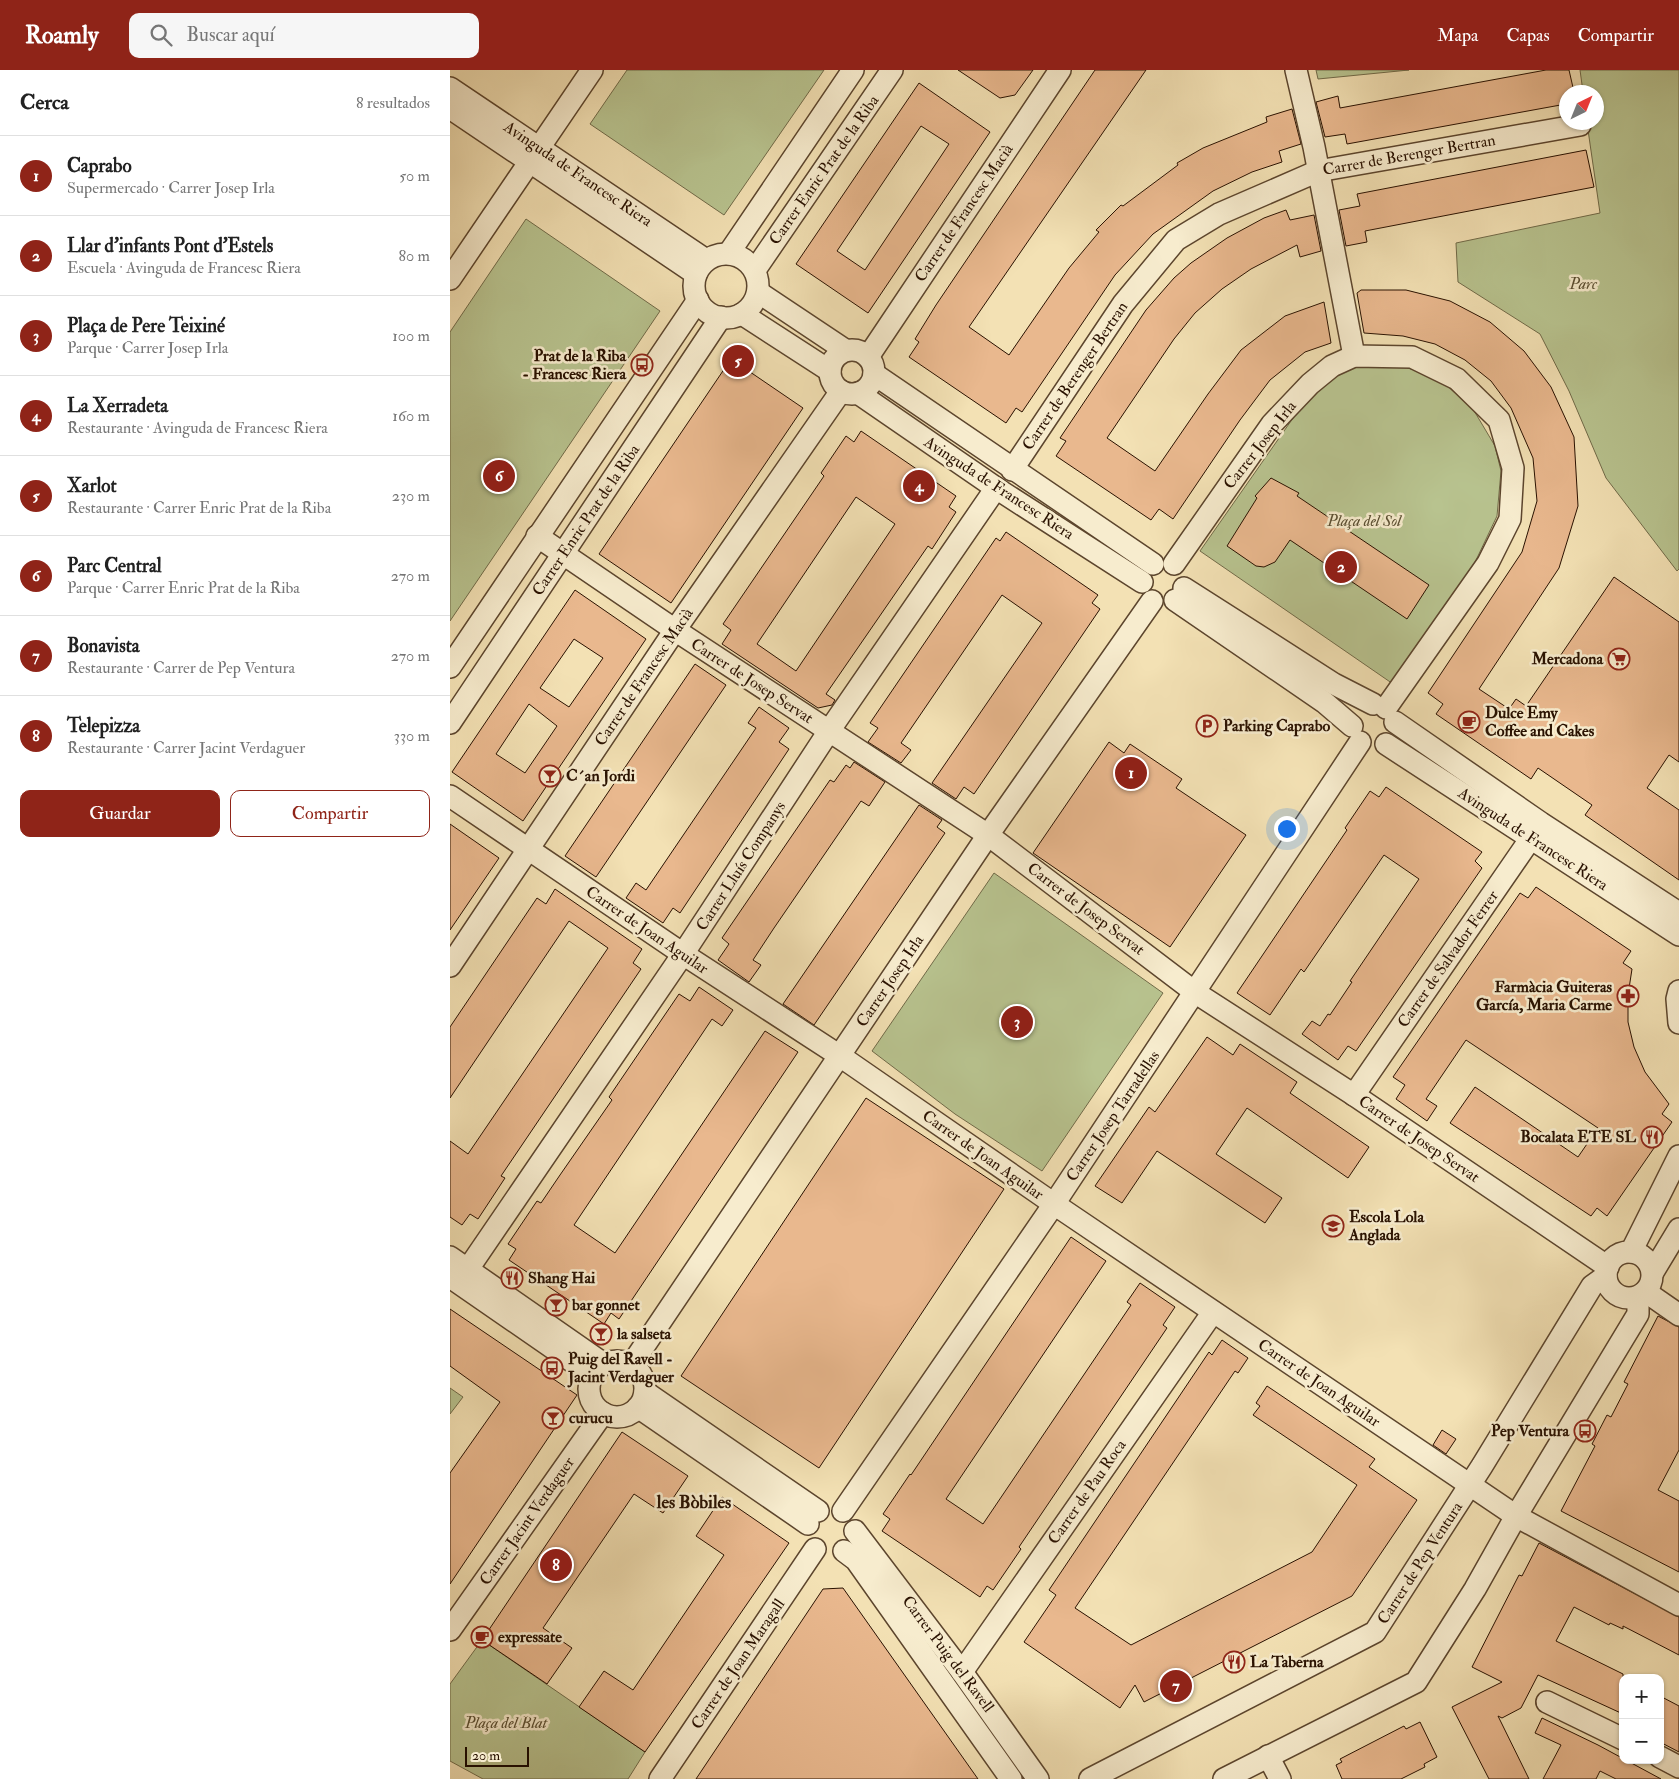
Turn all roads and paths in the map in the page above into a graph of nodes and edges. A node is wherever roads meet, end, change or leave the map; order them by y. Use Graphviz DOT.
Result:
graph roads {
  1 [pos="592,70"];
  2 [pos="853,70"];
  3 [pos="892,70"];
  4 [pos="1060,70"];
  5 [pos="1296,70"];
  6 [pos="450,88"];
  7 [pos="450,108"];
  8 [pos="1559,128"];
  9 [pos="534,155"];
  10 [pos="1318,171"];
  11 [pos="729,253"];
  12 [pos="701,267"];
  13 [pos="755,270"];
  14 [pos="450,279"];
  15 [pos="758,292"];
  16 [pos="698,300"];
  17 [pos="742,314"];
  18 [pos="721,318"];
  19 [pos="846,350"];
  20 [pos="1354,356"];
  21 [pos="871,365"];
  22 [pos="830,371"];
  23 [pos="850,392"];
  24 [pos="1012,470"];
  25 [pos="996,488"];
  26 [pos="537,536"];
  27 [pos="563,554"];
  28 [pos="1174,564"];
  29 [pos="1149,582"];
  30 [pos="1180,594"];
  31 [pos="675,630"];
  32 [pos="450,666"];
  33 [pos="1384,712"];
  34 [pos="450,723"];
  35 [pos="829,731"];
  36 [pos="1356,734"];
  37 [pos="1386,744"];
  38 [pos="450,796"];
  39 [pos="1537,830"];
  40 [pos="988,835"];
  41 [pos="529,851"];
  42 [pos="1679,913"];
  43 [pos="1679,935"];
  44 [pos="683,954"];
  45 [pos="450,966"];
  46 [pos="1679,991"];
  47 [pos="1196,992"];
  48 [pos="1679,1023"];
  49 [pos="840,1056"];
  50 [pos="1354,1095"];
  51 [pos="1679,1156"];
  52 [pos="1054,1204"];
  53 [pos="1679,1229"];
  54 [pos="1631,1252"];
  55 [pos="450,1257"];
  56 [pos="1607,1271"];
  57 [pos="459,1273"];
  58 [pos="1646,1287"];
  59 [pos="1213,1312"];
  60 [pos="1679,1315"];
  61 [pos="632,1364"];
  62 [pos="598,1370"];
  63 [pos="642,1400"];
  64 [pos="603,1413"];
  65 [pos="1470,1485"];
  66 [pos="844,1511"];
  67 [pos="1516,1516"];
  68 [pos="813,1518"];
  69 [pos="855,1531"];
  70 [pos="815,1549"];
  71 [pos="844,1551"];
  72 [pos="1679,1605"];
  73 [pos="450,1630"];
  74 [pos="962,1672"];
  75 [pos="1547,1702"];
  76 [pos="1619,1737"];
  77 [pos="1268,1756"];
  78 [pos="1664,1760"];
  79 [pos="1679,1767"];
  80 [pos="660,1779"];
  81 [pos="1011,1779"];
  82 [pos="1038,1779"];
  83 [pos="1090,1779"];
  84 [pos="1224,1779"];
  85 [pos="1280,1779"];
  1 -- 9 [label="street"];
  2 -- 11 [label="street, Carrer Enric Prat de la Riba"];
  3 -- 13 [label="street, Carrer Enric Prat de la Riba"];
  4 -- 21 [label="street, Carrer de Francesc Macià"];
  5 -- 10 [label="street"];
  6 -- 9 [label="street, Avinguda de Francesc Riera"];
  7 -- 9 [label="street, Avinguda de Francesc Riera"];
  8 -- 10 [label="street, Carrer de Berenger Bertran"];
  9 -- 12 [label="street, Avinguda de Francesc Riera"];
  9 -- 14 [label="street"];
  10 -- 20 [label="street"];
  10 -- 24 [label="street, Carrer de Berenger Bertran"];
  11 -- 12 [label="street"];
  11 -- 13 [label="street"];
  12 -- 16 [label="street"];
  13 -- 15 [label="street"];
  15 -- 17 [label="street"];
  15 -- 19 [label="street"];
  16 -- 18 [label="street"];
  16 -- 26 [label="street, Carrer Enric Prat de la Riba"];
  17 -- 18 [label="street"];
  17 -- 22 [label="street"];
  18 -- 27 [label="street, Carrer Enric Prat de la Riba"];
  19 -- 21 [label="street"];
  19 -- 22 [label="street"];
  20 -- 28 [label="street, Carrer Josep Irla"];
  20 -- 33 [label="street, Carrer Josep Irla"];
  21 -- 23 [label="street"];
  21 -- 24 [label="street, Avinguda de Francesc Riera"];
  22 -- 23 [label="street"];
  23 -- 25 [label="street, Avinguda de Francesc Riera"];
  23 -- 31 [label="street, Carrer de Francesc Macià"];
  24 -- 29 [label="street, Avinguda de Francesc Riera"];
  25 -- 29 [label="street, Avinguda de Francesc Riera"];
  25 -- 35 [label="street, Carrer Lluís Companys"];
  26 -- 27 [label="street, Carrer de Josep Servat"];
  26 -- 32 [label="street, Carrer Enric Prat de la Riba"];
  27 -- 31 [label="street, Carrer de Josep Servat"];
  27 -- 34 [label="street, Carrer Enric Prat de la Riba"];
  28 -- 29 [label="street"];
  28 -- 30 [label="street"];
  29 -- 30 [label="street"];
  29 -- 40 [label="street, Carrer Josep Irla"];
  30 -- 33 [label="street, Avinguda de Francesc Riera"];
  30 -- 36 [label="street"];
  31 -- 35 [label="street, Carrer de Josep Servat"];
  31 -- 41 [label="street, Carrer de Francesc Macià"];
  33 -- 36 [label="street"];
  33 -- 37 [label="street"];
  33 -- 39 [label="street, Avinguda de Francesc Riera"];
  35 -- 40 [label="street, Carrer de Josep Servat"];
  35 -- 44 [label="street, Carrer Lluís Companys"];
  36 -- 37 [label="street"];
  36 -- 47 [label="street, Carrer Josep Tarradellas"];
  37 -- 39 [label="street, Avinguda de Francesc Riera"];
  38 -- 41 [label="street, Carrer de Joan Aguilar"];
  39 -- 42 [label="street, Avinguda de Francesc Riera"];
  39 -- 43 [label="street, Avinguda de Francesc Riera"];
  39 -- 50 [label="street, Carrer de Salvador Ferrer"];
  40 -- 47 [label="street, Carrer de Josep Servat"];
  40 -- 49 [label="street, Carrer Josep Irla"];
  41 -- 44 [label="street, Carrer de Joan Aguilar"];
  41 -- 45 [label="street, Carrer de Francesc Macià"];
  44 -- 49 [label="street, Carrer de Joan Aguilar"];
  44 -- 57 [label="street, Carrer Lluís Companys"];
  46 -- 48 [label="street"];
  47 -- 50 [label="street, Carrer de Josep Servat"];
  47 -- 52 [label="street, Carrer Josep Tarradellas"];
  49 -- 52 [label="street, Carrer de Joan Aguilar"];
  49 -- 61 [label="street, Carrer Josep Irla"];
  50 -- 56 [label="street, Carrer de Josep Servat"];
  51 -- 54 [label="street"];
  52 -- 59 [label="street, Carrer de Joan Aguilar"];
  52 -- 66 [label="street, Carrer Josep Tarradellas"];
  53 -- 58 [label="street"];
  54 -- 56 [label="street"];
  54 -- 58 [label="street"];
  55 -- 57 [label="street"];
  56 -- 58 [label="street"];
  56 -- 65 [label="street, Carrer de Pep Ventura"];
  57 -- 62 [label="street"];
  58 -- 60 [label="street"];
  58 -- 67 [label="street"];
  59 -- 65 [label="street, Carrer de Joan Aguilar"];
  59 -- 74 [label="street, Carrer de Pau Roca"];
  61 -- 62 [label="street"];
  61 -- 63 [label="street"];
  62 -- 64 [label="street"];
  63 -- 64 [label="street"];
  63 -- 68 [label="street"];
  64 -- 73 [label="street, Carrer Jacint Verdaguer"];
  65 -- 67 [label="street, Carrer de Joan Aguilar"];
  65 -- 83 [label="street, Carrer de Pep Ventura"];
  66 -- 68 [label="street"];
  66 -- 69 [label="street"];
  67 -- 72 [label="street, Carrer de Joan Aguilar"];
  67 -- 77 [label="street"];
  68 -- 70 [label="street"];
  69 -- 71 [label="street"];
  69 -- 74 [label="street, Carrer Puig del Ravell"];
  70 -- 71 [label="street"];
  70 -- 80 [label="street, Carrer de Joan Maragall"];
  71 -- 81 [label="street, Carrer Puig del Ravell"];
  74 -- 82 [label="street, Carrer Puig del Ravell"];
  75 -- 76 [label="street"];
  77 -- 84 [label="street"];
  77 -- 85 [label="street"];
  78 -- 79 [label="street"];
}
